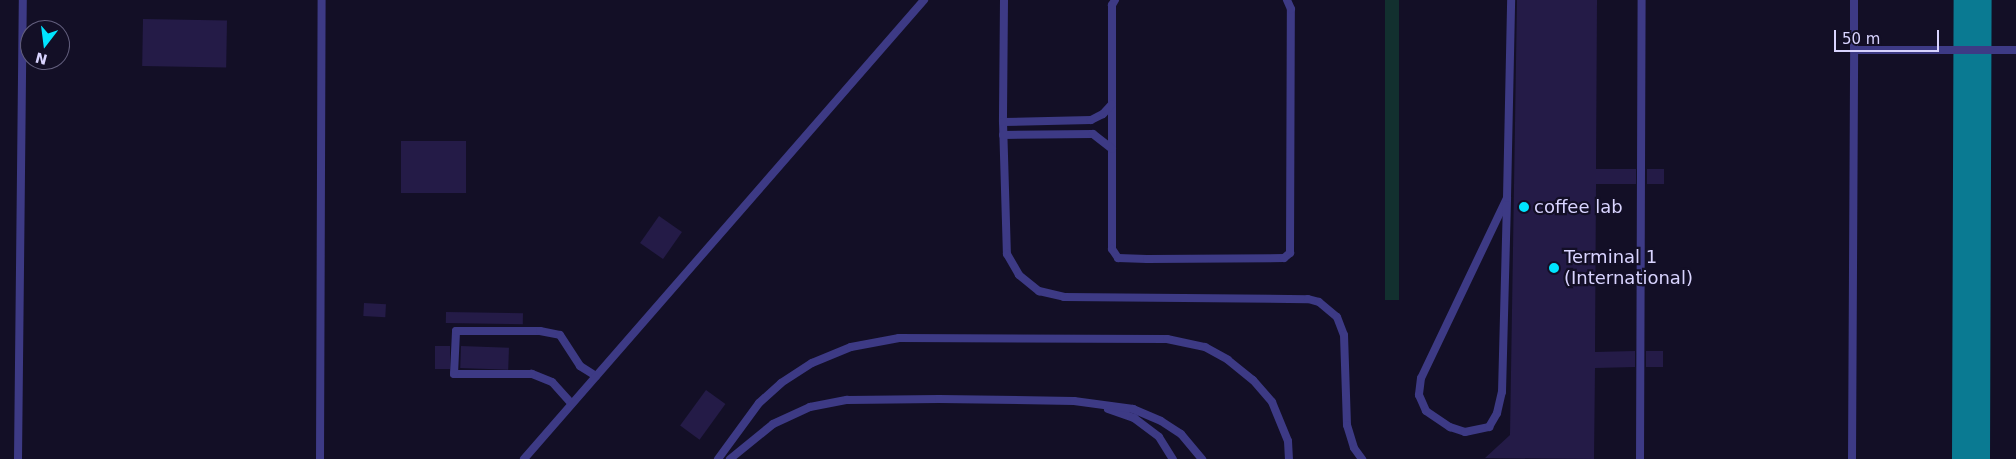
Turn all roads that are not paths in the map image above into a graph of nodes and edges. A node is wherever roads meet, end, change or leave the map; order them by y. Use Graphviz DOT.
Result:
graph roads {
  1 [pos="23,0"];
  2 [pos="322,0"];
  3 [pos="924,0"];
  4 [pos="1004,0"];
  5 [pos="1115,0"];
  6 [pos="1287,0"];
  7 [pos="1511,0"];
  8 [pos="1642,0"];
  9 [pos="1854,0"];
  10 [pos="1854,50"];
  11 [pos="2016,50"];
  12 [pos="1112,104"];
  13 [pos="1002,122"];
  14 [pos="1003,135"];
  15 [pos="1112,149"];
  16 [pos="1507,198"];
  17 [pos="596,376"];
  18 [pos="1074,401"];
  19 [pos="571,403"];
  20 [pos="18,459"];
  21 [pos="320,459"];
  22 [pos="524,459"];
  23 [pos="718,459"];
  24 [pos="730,459"];
  25 [pos="1174,459"];
  26 [pos="1202,459"];
  27 [pos="1289,459"];
  28 [pos="1362,459"];
  29 [pos="1640,459"];
  30 [pos="1852,459"];
  1 -- 20 [label="lane"];
  2 -- 21 [label="lane"];
  3 -- 17 [label="lane"];
  4 -- 13 [label="lane"];
  5 -- 12 [label="lane"];
  6 -- 15 [label="lane"];
  7 -- 16 [label="lane"];
  8 -- 29 [label="lane"];
  9 -- 10 [label="lane"];
  10 -- 11 [label="lane"];
  10 -- 30 [label="lane"];
  12 -- 13 [label="lane"];
  12 -- 15 [label="lane"];
  13 -- 14 [label="lane"];
  14 -- 15 [label="lane"];
  14 -- 28 [label="lane"];
  16 -- 16 [label="lane"];
  17 -- 19 [label="lane"];
  17 -- 19 [label="lane"];
  18 -- 24 [label="lane"];
  18 -- 25 [label="lane"];
  18 -- 26 [label="lane"];
  19 -- 22 [label="lane"];
  23 -- 27 [label="lane"];
}
